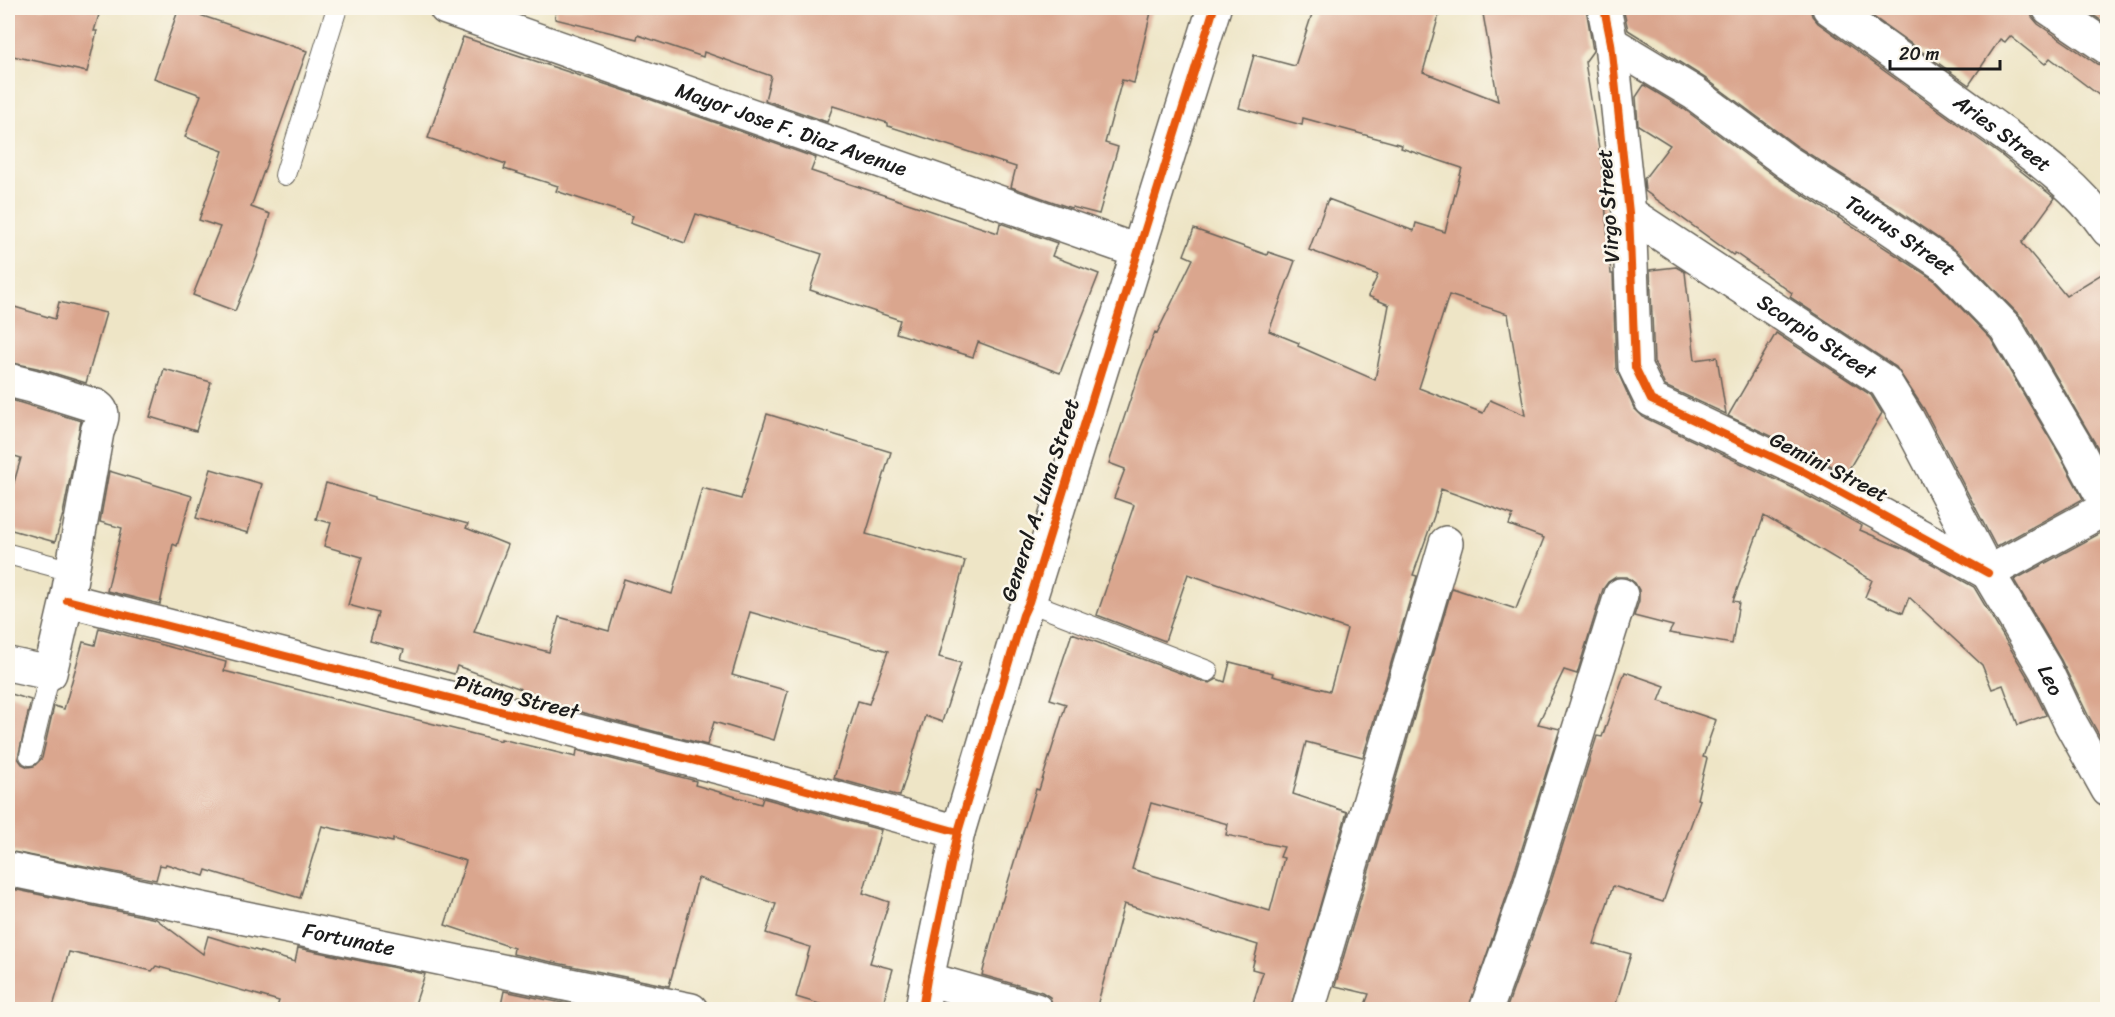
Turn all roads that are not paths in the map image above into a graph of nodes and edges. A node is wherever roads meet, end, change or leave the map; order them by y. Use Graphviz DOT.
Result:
graph roads {
  1 [pos="337,8"];
  2 [pos="446,8"];
  3 [pos="1214,8"];
  4 [pos="1604,8"];
  5 [pos="1829,8"];
  6 [pos="2049,8"];
  7 [pos="1611,44"];
  8 [pos="2108,48"];
  9 [pos="285,175"];
  10 [pos="1629,213"];
  11 [pos="2108,230"];
  12 [pos="1137,251"];
  13 [pos="8,380"];
  14 [pos="1651,400"];
  15 [pos="2107,507"];
  16 [pos="1446,543"];
  17 [pos="8,554"];
  18 [pos="1988,573"];
  19 [pos="69,585"];
  20 [pos="1621,596"];
  21 [pos="1029,602"];
  22 [pos="8,664"];
  23 [pos="1208,671"];
  24 [pos="50,673"];
  25 [pos="30,755"];
  26 [pos="2108,790"];
  27 [pos="958,832"];
  28 [pos="8,869"];
  29 [pos="925,994"];
  30 [pos="691,1010"];
  31 [pos="1036,1010"];
  32 [pos="1308,1010"];
  33 [pos="1486,1010"];
  1 -- 9 [label="lane"];
  2 -- 12 [label="street, Mayor Jose F. Diaz Avenue"];
  3 -- 12 [label="street, General A. Luna Street"];
  4 -- 7 [label="street, Virgo Street"];
  5 -- 11 [label="street, Aries Street"];
  6 -- 8 [label="street"];
  7 -- 10 [label="street, Virgo Street"];
  7 -- 15 [label="street, Taurus Street"];
  10 -- 14 [label="street, Virgo Street"];
  10 -- 18 [label="street, Scorpio Street"];
  12 -- 21 [label="street, General A. Luna Street"];
  13 -- 19 [label="street"];
  14 -- 18 [label="street, Gemini Street"];
  15 -- 18 [label="street"];
  16 -- 32 [label="street"];
  17 -- 19 [label="lane"];
  18 -- 26 [label="street, Leo"];
  19 -- 24 [label="street"];
  19 -- 27 [label="street, Pitang Street"];
  20 -- 33 [label="street"];
  21 -- 23 [label="lane"];
  21 -- 27 [label="street, General A. Luna Street"];
  22 -- 24 [label="street"];
  24 -- 25 [label="lane"];
  27 -- 29 [label="street, General A. Luna Street"];
  28 -- 30 [label="street, Fortunate"];
  29 -- 31 [label="street"];
}
